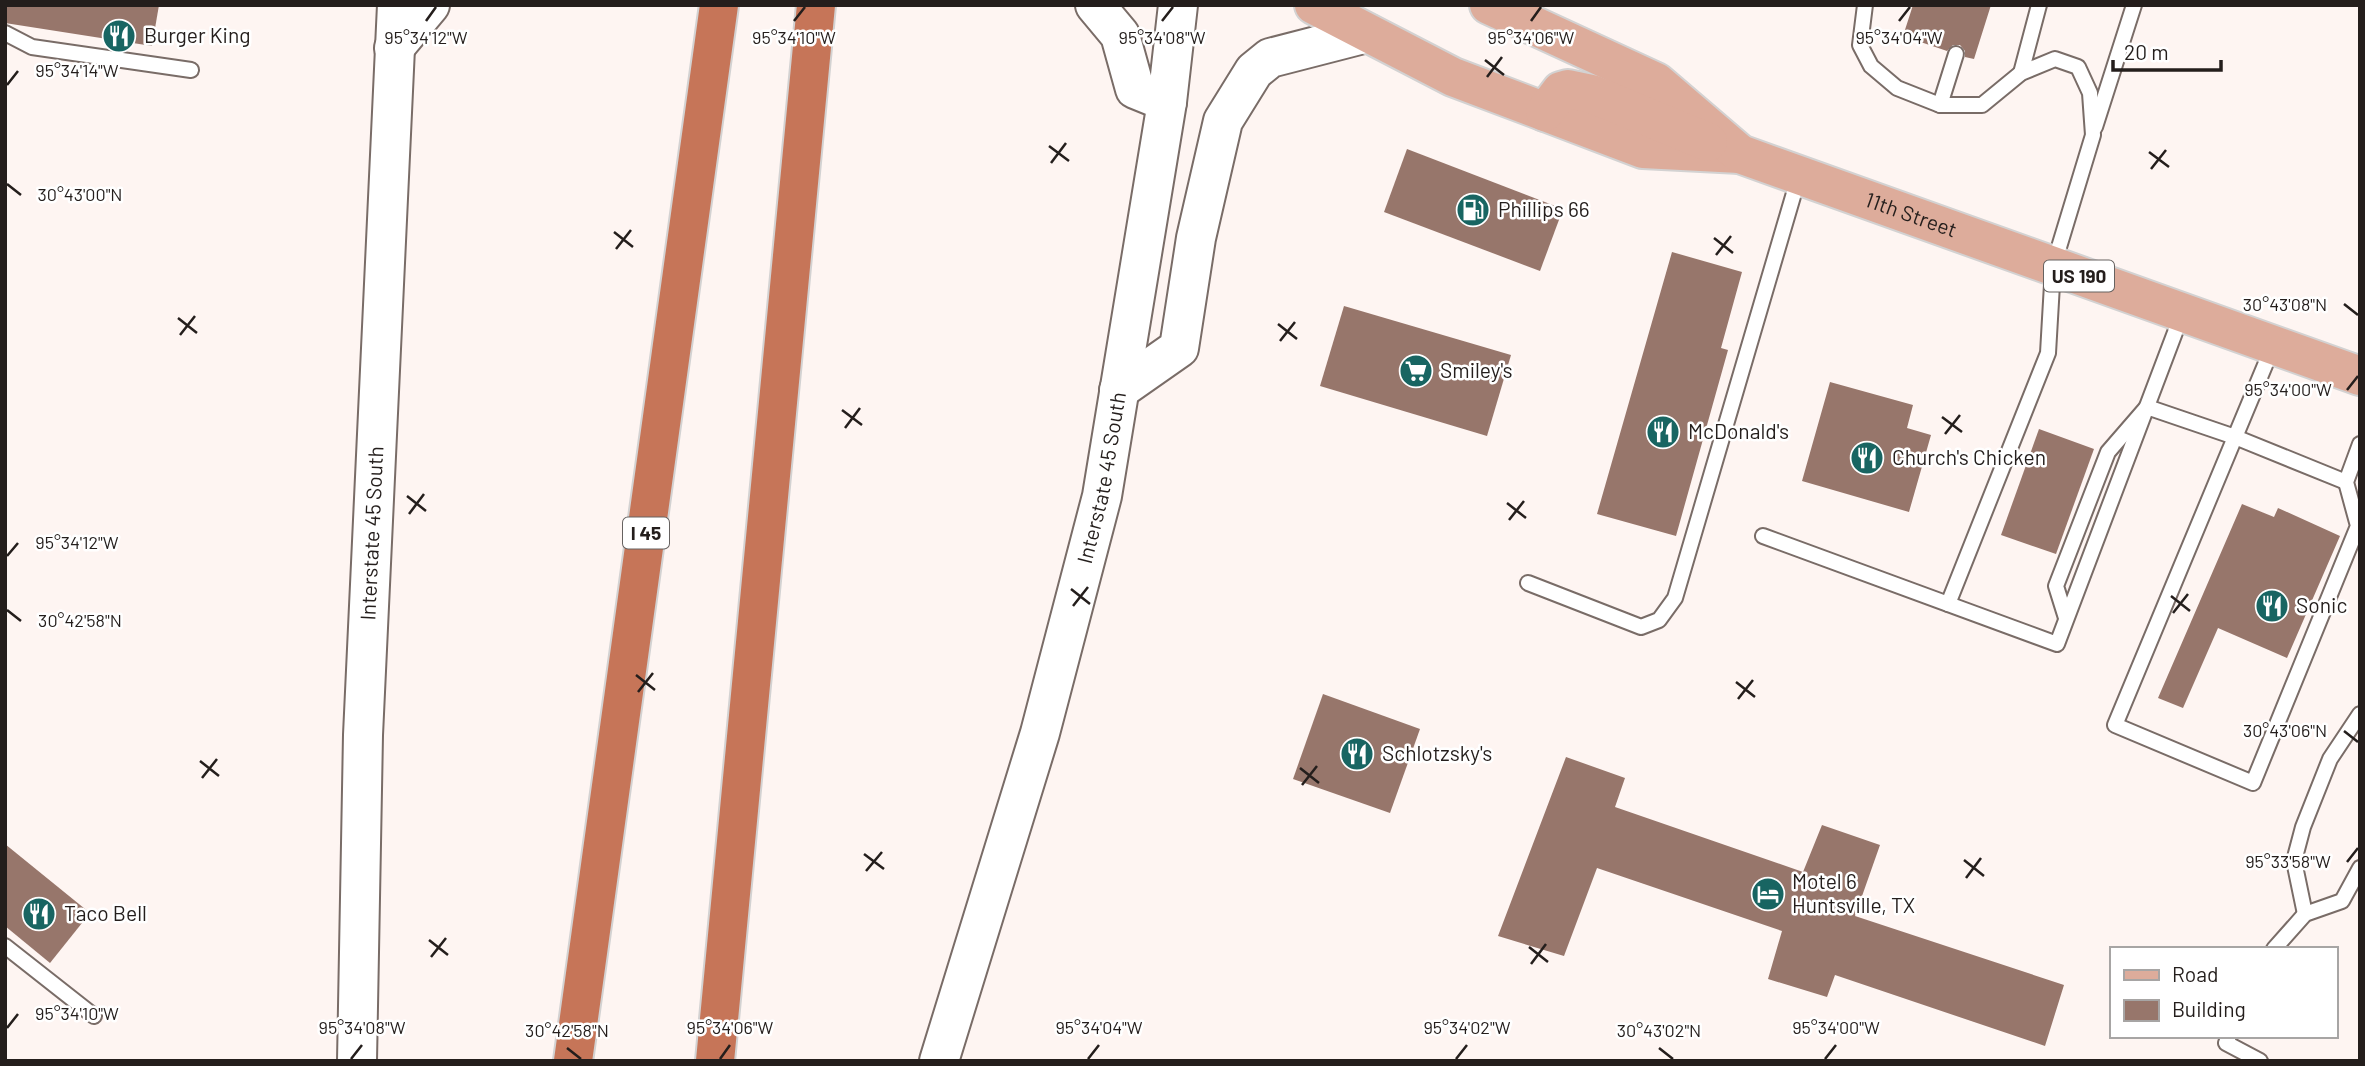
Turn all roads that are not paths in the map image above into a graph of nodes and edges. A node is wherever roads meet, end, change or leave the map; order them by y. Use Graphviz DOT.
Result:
graph roads {
  1 [pos="397,5"];
  2 [pos="430,5"];
  3 [pos="719,5"];
  4 [pos="816,5"];
  5 [pos="1096,5"];
  6 [pos="1178,5"];
  7 [pos="1314,5"];
  8 [pos="1489,5"];
  9 [pos="1865,5"];
  10 [pos="2039,5"];
  11 [pos="2134,5"];
  12 [pos="5,33"];
  13 [pos="1367,33"];
  14 [pos="394,48"];
  15 [pos="1956,54"];
  16 [pos="191,71"];
  17 [pos="2021,73"];
  18 [pos="1167,102"];
  19 [pos="1940,105"];
  20 [pos="1545,112"];
  21 [pos="2093,135"];
  22 [pos="1740,154"];
  23 [pos="1799,175"];
  24 [pos="2053,267"];
  25 [pos="2182,312"];
  26 [pos="2273,345"];
  27 [pos="2360,376"];
  28 [pos="1119,390"];
  29 [pos="2147,407"];
  30 [pos="2235,437"];
  31 [pos="2360,444"];
  32 [pos="2346,482"];
  33 [pos="1763,536"];
  34 [pos="1528,583"];
  35 [pos="1948,604"];
  36 [pos="2066,618"];
  37 [pos="2360,714"];
  38 [pos="2360,868"];
  39 [pos="2305,914"];
  40 [pos="5,946"];
  41 [pos="2276,947"];
  42 [pos="94,1016"];
  43 [pos="2228,1038"];
  44 [pos="357,1061"];
  45 [pos="573,1061"];
  46 [pos="715,1061"];
  47 [pos="939,1061"];
  48 [pos="2260,1061"];
  1 -- 14 [label="main road, Interstate 45 South"];
  2 -- 14 [label="main road"];
  3 -- 45 [label="highway, I 45"];
  4 -- 46 [label="highway"];
  5 -- 18 [label="main road"];
  6 -- 18 [label="main road, Interstate 45 South"];
  7 -- 13 [label="main road, US 190"];
  8 -- 22 [label="main road, 11th Street / US 190"];
  9 -- 19 [label="lane"];
  10 -- 17 [label="lane"];
  11 -- 21 [label="lane"];
  12 -- 16 [label="lane"];
  13 -- 20 [label="main road, US 190"];
  13 -- 28 [label="main road"];
  14 -- 44 [label="main road, Interstate 45 South"];
  15 -- 19 [label="lane"];
  17 -- 19 [label="lane"];
  17 -- 21 [label="lane"];
  18 -- 28 [label="main road, Interstate 45 South"];
  20 -- 22 [label="main road, US 190"];
  20 -- 22 [label="main road"];
  21 -- 24 [label="lane"];
  22 -- 23 [label="main road, 11th Street / US 190"];
  23 -- 24 [label="main road, 11th Street / US 190"];
  23 -- 34 [label="lane"];
  24 -- 25 [label="main road, 11th Street / US 190"];
  24 -- 35 [label="lane"];
  25 -- 26 [label="main road, 11th Street / US 190"];
  25 -- 29 [label="lane"];
  26 -- 27 [label="main road, 11th Street / US 190"];
  26 -- 30 [label="lane"];
  28 -- 47 [label="main road, Interstate 45 South"];
  29 -- 30 [label="lane"];
  29 -- 36 [label="lane"];
  29 -- 36 [label="lane"];
  30 -- 32 [label="lane"];
  30 -- 32 [label="lane"];
  31 -- 32 [label="lane"];
  33 -- 35 [label="lane"];
  35 -- 36 [label="lane"];
  37 -- 39 [label="lane"];
  38 -- 39 [label="lane"];
  39 -- 41 [label="lane"];
  40 -- 42 [label="lane"];
  43 -- 48 [label="lane"];
}
